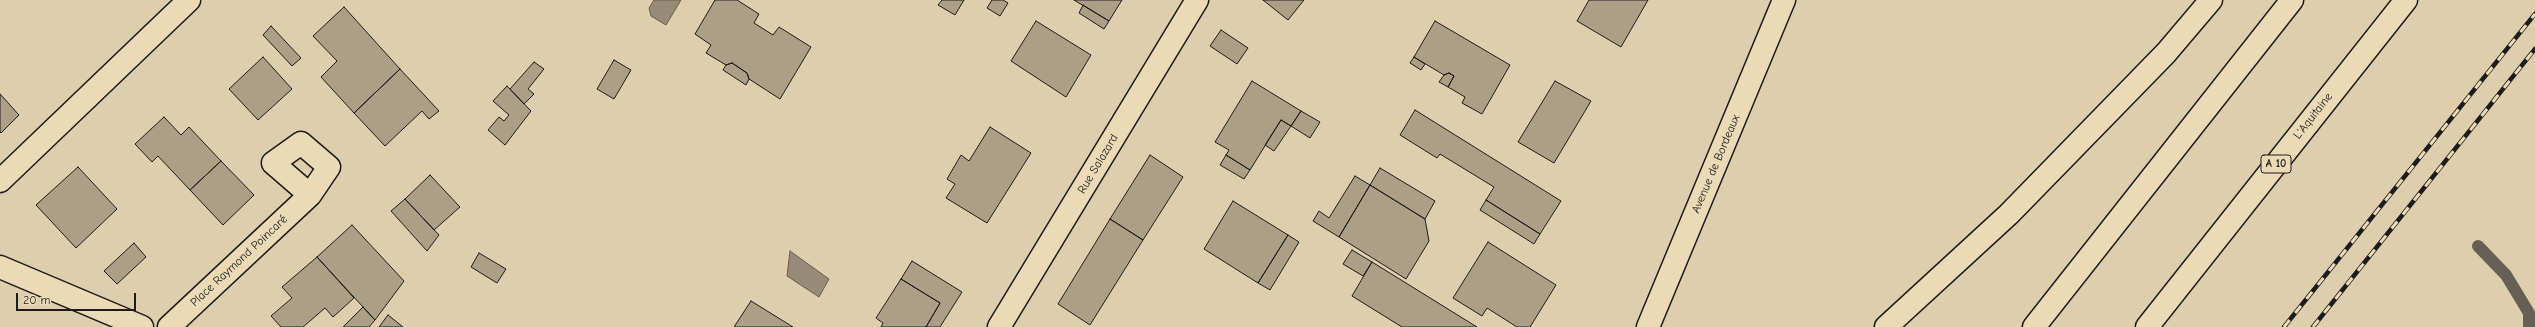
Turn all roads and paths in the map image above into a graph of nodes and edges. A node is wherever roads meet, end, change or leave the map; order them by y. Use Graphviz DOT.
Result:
graph roads {
  1 [pos="189,0"];
  2 [pos="1197,0"];
  3 [pos="1784,0"];
  4 [pos="2211,0"];
  5 [pos="2292,0"];
  6 [pos="2406,0"];
  7 [pos="0,182"];
  8 [pos="310,195"];
  9 [pos="0,267"];
  10 [pos="142,327"];
  11 [pos="169,327"];
  12 [pos="999,327"];
  13 [pos="1648,327"];
  14 [pos="1886,327"];
  15 [pos="2034,327"];
  16 [pos="2147,327"];
  1 -- 7 [label="main road"];
  2 -- 12 [label="main road, Rue Salazard"];
  3 -- 13 [label="main road, Avenue de Bordeaux"];
  4 -- 14 [label="main road"];
  5 -- 15 [label="main road"];
  6 -- 16 [label="main road, L'Aquitaine / A 10"];
  8 -- 11 [label="main road, Place Raymond Poincaré"];
  9 -- 10 [label="main road"];
}
